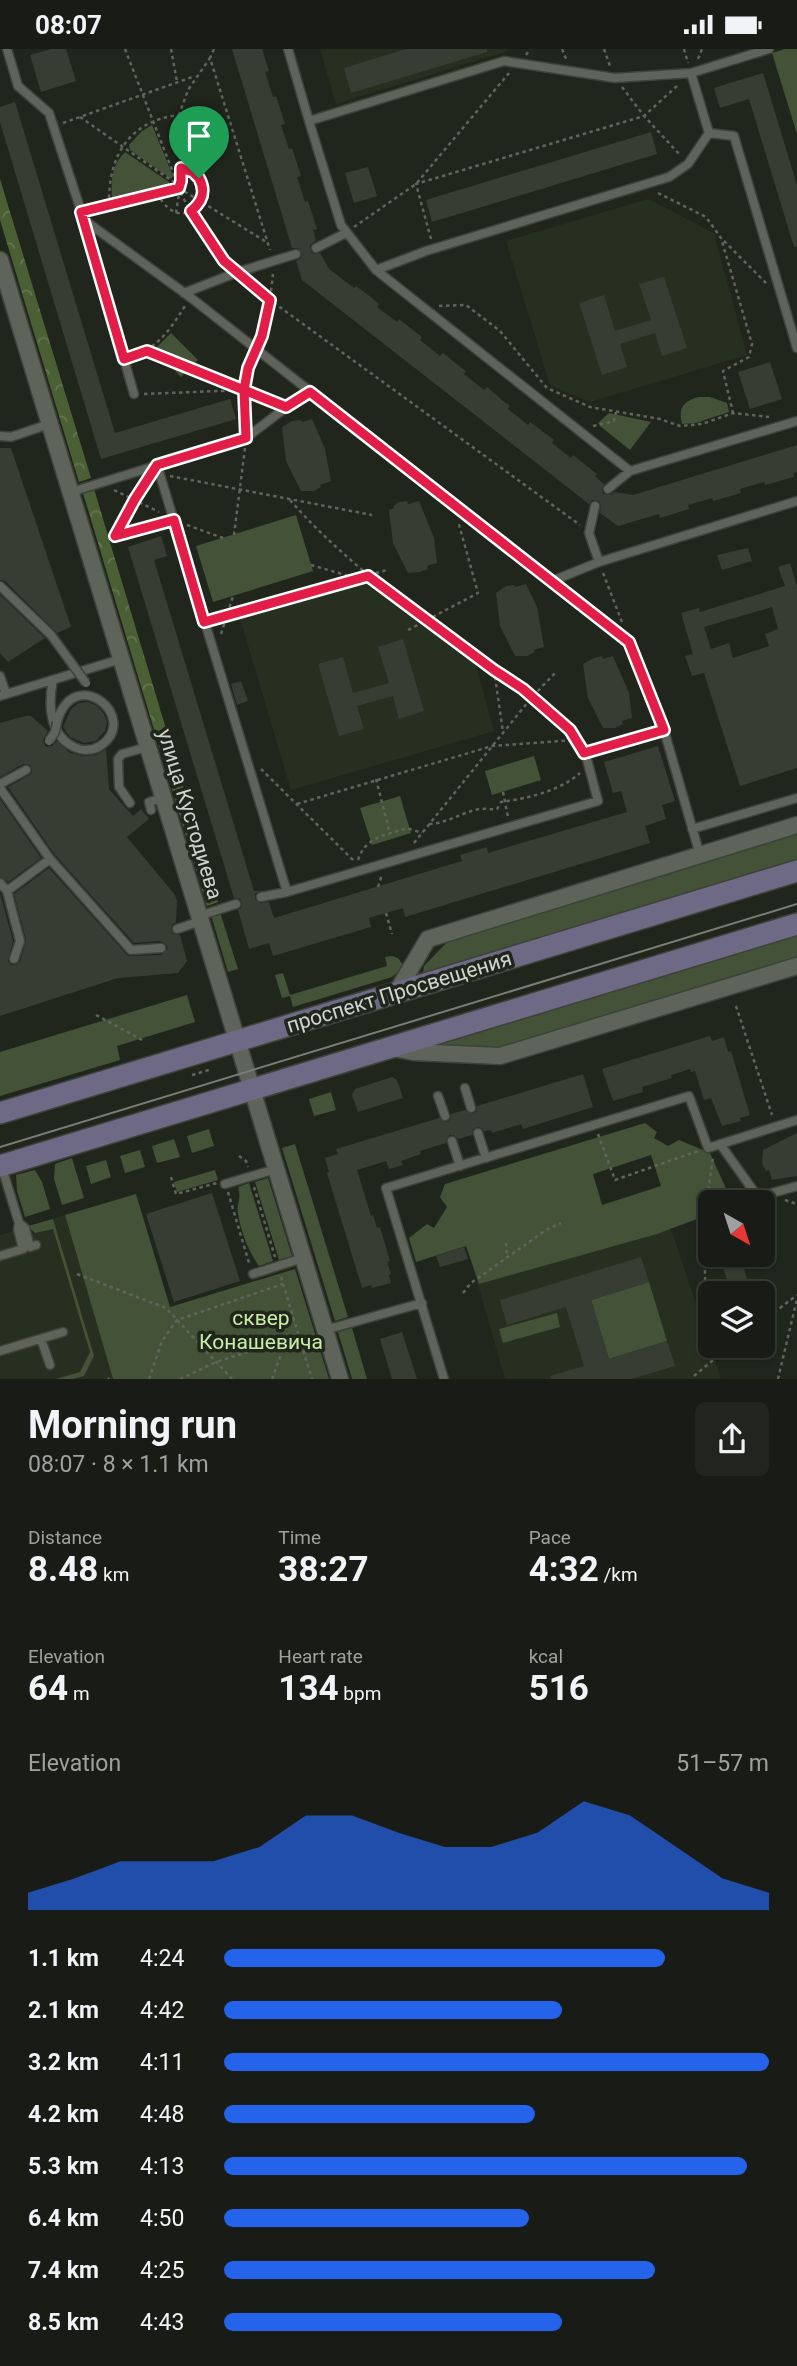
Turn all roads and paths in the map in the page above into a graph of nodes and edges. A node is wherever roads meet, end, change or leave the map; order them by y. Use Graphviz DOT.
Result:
graph roads {
  1 [pos="7,49"];
  2 [pos="125,49"];
  3 [pos="171,49"];
  4 [pos="214,49"];
  5 [pos="288,49"];
  6 [pos="530,49"];
  7 [pos="604,49"];
  8 [pos="684,49"];
  9 [pos="769,49"];
  10 [pos="210,58"];
  11 [pos="519,64"];
  12 [pos="691,73"];
  13 [pos="197,75"];
  14 [pos="615,78"];
  15 [pos="177,82"];
  16 [pos="143,95"];
  17 [pos="179,115"];
  18 [pos="644,116"];
  19 [pos="80,117"];
  20 [pos="309,121"];
  21 [pos="154,122"];
  22 [pos="54,127"];
  23 [pos="709,133"];
  24 [pos="123,147"];
  25 [pos="688,164"];
  26 [pos="181,168"];
  27 [pos="416,184"];
  28 [pos="642,185"];
  29 [pos="178,186"];
  30 [pos="157,193"];
  31 [pos="201,200"];
  32 [pos="110,205"];
  33 [pos="191,211"];
  34 [pos="176,213"];
  35 [pos="82,216"];
  36 [pos="346,233"];
  37 [pos="721,238"];
  38 [pos="268,243"];
  39 [pos="316,248"];
  40 [pos="426,251"];
  41 [pos="296,254"];
  42 [pos="0,260"];
  43 [pos="274,260"];
  44 [pos="376,270"];
  45 [pos="238,272"];
  46 [pos="187,295"];
  47 [pos="270,300"];
  48 [pos="784,300"];
  49 [pos="425,307"];
  50 [pos="797,348"];
  51 [pos="258,350"];
  52 [pos="147,351"];
  53 [pos="124,359"];
  54 [pos="244,390"];
  55 [pos="310,392"];
  56 [pos="134,394"];
  57 [pos="286,407"];
  58 [pos="616,412"];
  59 [pos="733,413"];
  60 [pos="794,422"];
  61 [pos="49,424"];
  62 [pos="583,434"];
  63 [pos="0,436"];
  64 [pos="246,438"];
  65 [pos="158,470"];
  66 [pos="630,471"];
  67 [pos="608,489"];
  68 [pos="240,490"];
  69 [pos="70,492"];
  70 [pos="290,500"];
  71 [pos="797,501"];
  72 [pos="453,503"];
  73 [pos="595,506"];
  74 [pos="372,515"];
  75 [pos="174,520"];
  76 [pos="582,527"];
  77 [pos="234,534"];
  78 [pos="599,562"];
  79 [pos="311,565"];
  80 [pos="387,571"];
  81 [pos="368,576"];
  82 [pos="359,579"];
  83 [pos="552,581"];
  84 [pos="0,586"];
  85 [pos="233,596"];
  86 [pos="229,615"];
  87 [pos="427,619"];
  88 [pos="204,622"];
  89 [pos="408,630"];
  90 [pos="629,642"];
  91 [pos="213,653"];
  92 [pos="121,659"];
  93 [pos="494,670"];
  94 [pos="557,671"];
  95 [pos="0,676"];
  96 [pos="53,681"];
  97 [pos="3,695"];
  98 [pos="94,696"];
  99 [pos="532,697"];
  100 [pos="56,725"];
  101 [pos="664,730"];
  102 [pos="503,732"];
  103 [pos="576,740"];
  104 [pos="49,741"];
  105 [pos="492,746"];
  106 [pos="147,747"];
  107 [pos="584,753"];
  108 [pos="118,766"];
  109 [pos="258,766"];
  110 [pos="108,767"];
  111 [pos="589,767"];
  112 [pos="26,771"];
  113 [pos="376,779"];
  114 [pos="109,781"];
  115 [pos="118,781"];
  116 [pos="0,786"];
  117 [pos="503,792"];
  118 [pos="797,798"];
  119 [pos="505,801"];
  120 [pos="130,803"];
  121 [pos="297,804"];
  122 [pos="429,824"];
  123 [pos="797,825"];
  124 [pos="510,827"];
  125 [pos="692,829"];
  126 [pos="422,833"];
  127 [pos="390,834"];
  128 [pos="700,855"];
  129 [pos="50,859"];
  130 [pos="401,859"];
  131 [pos="797,871"];
  132 [pos="0,883"];
  133 [pos="7,891"];
  134 [pos="287,892"];
  135 [pos="261,897"];
  136 [pos="236,904"];
  137 [pos="386,913"];
  138 [pos="200,919"];
  139 [pos="797,925"];
  140 [pos="177,929"];
  141 [pos="392,934"];
  142 [pos="161,948"];
  143 [pos="14,959"];
  144 [pos="797,967"];
  145 [pos="396,993"];
  146 [pos="736,1006"];
  147 [pos="96,1015"];
  148 [pos="144,1041"];
  149 [pos="237,1042"];
  150 [pos="390,1048"];
  151 [pos="209,1070"];
  152 [pos="192,1075"];
  153 [pos="464,1088"];
  154 [pos="252,1090"];
  155 [pos="438,1096"];
  156 [pos="471,1108"];
  157 [pos="0,1114"];
  158 [pos="445,1116"];
  159 [pos="797,1120"];
  160 [pos="595,1125"];
  161 [pos="775,1126"];
  162 [pos="478,1133"];
  163 [pos="452,1141"];
  164 [pos="714,1146"];
  165 [pos="486,1158"];
  166 [pos="0,1165"];
  167 [pos="460,1165"];
  168 [pos="275,1169"];
  169 [pos="171,1177"];
  170 [pos="251,1177"];
  171 [pos="225,1184"];
  172 [pos="797,1186"];
  173 [pos="19,1223"];
  174 [pos="561,1223"];
  175 [pos="506,1243"];
  176 [pos="36,1245"];
  177 [pos="0,1256"];
  178 [pos="507,1257"];
  179 [pos="303,1258"];
  180 [pos="278,1266"];
  181 [pos="77,1274"];
  182 [pos="253,1274"];
  183 [pos="705,1281"];
  184 [pos="282,1284"];
  185 [pos="463,1293"];
  186 [pos="797,1297"];
  187 [pos="422,1303"];
  188 [pos="775,1313"];
  189 [pos="177,1320"];
  190 [pos="325,1330"];
  191 [pos="62,1332"];
  192 [pos="298,1336"];
  193 [pos="41,1339"];
  194 [pos="285,1341"];
  195 [pos="0,1351"];
  196 [pos="715,1358"];
  197 [pos="216,1361"];
  198 [pos="50,1365"];
  199 [pos="694,1376"];
  200 [pos="149,1379"];
  201 [pos="180,1379"];
  202 [pos="232,1379"];
  203 [pos="272,1379"];
  204 [pos="312,1379"];
  205 [pos="340,1379"];
  206 [pos="444,1379"];
  207 [pos="778,1379"];
  1 -- 22 [label="lane"];
  2 -- 16 [label="path"];
  3 -- 15 [label="path"];
  4 -- 10 [label="path"];
  5 -- 20 [label="lane"];
  6 -- 11 [label="path"];
  7 -- 14 [label="path"];
  8 -- 12 [label="path"];
  9 -- 12 [label="lane"];
  10 -- 13 [label="path"];
  10 -- 38 [label="path"];
  11 -- 14 [label="lane"];
  11 -- 20 [label="lane"];
  11 -- 27 [label="path"];
  12 -- 14 [label="lane"];
  12 -- 18 [label="path"];
  12 -- 23 [label="lane"];
  13 -- 15 [label="path"];
  13 -- 17 [label="path"];
  14 -- 18 [label="path"];
  15 -- 16 [label="path"];
  16 -- 19 [label="path"];
  16 -- 21 [label="path"];
  17 -- 21 [label="path"];
  17 -- 26 [label="path"];
  18 -- 25 [label="path"];
  18 -- 27 [label="path"];
  19 -- 22 [label="path"];
  19 -- 24 [label="path"];
  20 -- 36 [label="lane"];
  21 -- 24 [label="path"];
  21 -- 29 [label="path"];
  22 -- 35 [label="lane"];
  23 -- 25 [label="lane"];
  23 -- 48 [label="lane"];
  24 -- 29 [label="path"];
  24 -- 32 [label="path"];
  25 -- 28 [label="lane"];
  26 -- 29 [label="path"];
  26 -- 31 [label="path"];
  27 -- 36 [label="path"];
  27 -- 40 [label="path"];
  28 -- 37 [label="path"];
  28 -- 40 [label="lane"];
  29 -- 30 [label="path"];
  29 -- 31 [label="path"];
  29 -- 33 [label="path"];
  29 -- 34 [label="path"];
  30 -- 32 [label="path"];
  30 -- 34 [label="path"];
  31 -- 33 [label="path"];
  31 -- 38 [label="path"];
  32 -- 35 [label="path"];
  33 -- 34 [label="path"];
  33 -- 45 [label="path"];
  35 -- 46 [label="lane"];
  35 -- 53 [label="lane"];
  36 -- 39 [label="lane"];
  36 -- 44 [label="lane"];
  37 -- 48 [label="path"];
  37 -- 59 [label="path"];
  38 -- 43 [label="path"];
  40 -- 44 [label="lane"];
  41 -- 43 [label="lane"];
  42 -- 61 [label="street, улица Кустодиева"];
  43 -- 45 [label="lane"];
  43 -- 47 [label="path"];
  44 -- 49 [label="lane"];
  45 -- 46 [label="lane"];
  45 -- 47 [label="path"];
  46 -- 51 [label="lane"];
  46 -- 52 [label="path"];
  47 -- 51 [label="path"];
  47 -- 76 [label="path"];
  48 -- 50 [label="lane"];
  49 -- 58 [label="path"];
  49 -- 62 [label="lane"];
  51 -- 54 [label="path"];
  51 -- 55 [label="lane"];
  52 -- 53 [label="path"];
  52 -- 54 [label="path"];
  53 -- 56 [label="lane"];
  54 -- 56 [label="path"];
  54 -- 57 [label="path"];
  54 -- 64 [label="path"];
  55 -- 57 [label="lane"];
  55 -- 72 [label="lane"];
  57 -- 64 [label="lane"];
  58 -- 59 [label="path"];
  58 -- 62 [label="path"];
  59 -- 60 [label="path"];
  60 -- 66 [label="lane"];
  61 -- 63 [label="lane"];
  61 -- 69 [label="street, улица Кустодиева"];
  62 -- 66 [label="lane"];
  64 -- 65 [label="lane"];
  64 -- 68 [label="path"];
  65 -- 68 [label="path"];
  65 -- 69 [label="lane"];
  65 -- 75 [label="lane"];
  65 -- 75 [label="path"];
  66 -- 67 [label="lane"];
  68 -- 70 [label="path"];
  68 -- 77 [label="path"];
  69 -- 92 [label="street, улица Кустодиева"];
  70 -- 74 [label="path"];
  70 -- 81 [label="path"];
  71 -- 78 [label="lane"];
  72 -- 83 [label="lane"];
  72 -- 87 [label="path"];
  73 -- 78 [label="lane"];
  75 -- 88 [label="lane"];
  78 -- 83 [label="lane"];
  78 -- 90 [label="path"];
  79 -- 82 [label="path"];
  80 -- 81 [label="path"];
  81 -- 82 [label="path"];
  81 -- 87 [label="path"];
  82 -- 86 [label="path"];
  83 -- 90 [label="lane"];
  84 -- 98 [label="lane, bridge"];
  85 -- 86 [label="path"];
  86 -- 88 [label="path"];
  86 -- 91 [label="path"];
  87 -- 89 [label="path"];
  87 -- 93 [label="path"];
  88 -- 91 [label="lane"];
  90 -- 101 [label="lane"];
  91 -- 134 [label="lane"];
  92 -- 96 [label="lane"];
  92 -- 106 [label="street, улица Кустодиева"];
  93 -- 99 [label="path"];
  93 -- 102 [label="path"];
  94 -- 99 [label="path"];
  95 -- 97 [label="lane"];
  96 -- 97 [label="lane"];
  96 -- 100 [label="lane"];
  98 -- 100 [label="lane"];
  98 -- 100 [label="lane"];
  99 -- 102 [label="path"];
  99 -- 103 [label="path"];
  100 -- 104 [label="lane, bridge"];
  101 -- 107 [label="lane"];
  101 -- 125 [label="lane"];
  102 -- 105 [label="path"];
  103 -- 105 [label="path"];
  103 -- 107 [label="path"];
  105 -- 113 [label="path"];
  105 -- 122 [label="path"];
  106 -- 108 [label="lane"];
  106 -- 138 [label="street, улица Кустодиева"];
  107 -- 111 [label="lane"];
  108 -- 110 [label="lane"];
  108 -- 115 [label="lane"];
  109 -- 121 [label="path"];
  111 -- 119 [label="path"];
  111 -- 124 [label="lane"];
  112 -- 116 [label="lane"];
  113 -- 121 [label="path"];
  113 -- 127 [label="path"];
  114 -- 115 [label="lane"];
  115 -- 120 [label="lane"];
  116 -- 129 [label="lane"];
  117 -- 119 [label="path"];
  118 -- 125 [label="lane"];
  119 -- 122 [label="path"];
  119 -- 124 [label="path"];
  121 -- 127 [label="path"];
  122 -- 126 [label="path"];
  123 -- 128 [label="street"];
  124 -- 130 [label="lane"];
  125 -- 128 [label="lane"];
  126 -- 127 [label="path"];
  126 -- 130 [label="path"];
  128 -- 145 [label="street"];
  129 -- 133 [label="lane"];
  129 -- 142 [label="lane"];
  130 -- 134 [label="lane"];
  131 -- 145 [label="main road, проспект Просвещения"];
  132 -- 133 [label="lane"];
  133 -- 143 [label="lane"];
  134 -- 135 [label="lane"];
  136 -- 138 [label="lane"];
  137 -- 141 [label="path"];
  138 -- 140 [label="lane"];
  138 -- 149 [label="street, улица Кустодиева"];
  139 -- 150 [label="main road"];
  144 -- 150 [label="street"];
  145 -- 149 [label="main road, проспект Просвещения"];
  146 -- 161 [label="path"];
  147 -- 148 [label="path"];
  149 -- 154 [label="street, улица Кустодиева"];
  149 -- 157 [label="main road, проспект Просвещения"];
  150 -- 154 [label="main road"];
  151 -- 152 [label="path"];
  153 -- 156 [label="lane"];
  154 -- 166 [label="main road"];
  154 -- 168 [label="street, улица Кустодиева"];
  155 -- 158 [label="lane"];
  159 -- 161 [label="lane"];
  160 -- 164 [label="lane"];
  160 -- 164 [label="path"];
  160 -- 165 [label="lane"];
  161 -- 164 [label="lane"];
  162 -- 165 [label="lane"];
  163 -- 167 [label="lane"];
  164 -- 172 [label="lane"];
  164 -- 183 [label="path"];
  165 -- 167 [label="lane"];
  166 -- 173 [label="lane"];
  167 -- 187 [label="lane"];
  168 -- 170 [label="lane"];
  168 -- 179 [label="street, улица Кустодиева"];
  169 -- 171 [label="path"];
  170 -- 171 [label="lane"];
  170 -- 180 [label="path"];
  171 -- 182 [label="path"];
  173 -- 176 [label="lane"];
  173 -- 177 [label="lane"];
  174 -- 178 [label="path"];
  175 -- 178 [label="path"];
  178 -- 185 [label="path"];
  179 -- 180 [label="lane"];
  179 -- 190 [label="street, улица Кустодиева"];
  180 -- 182 [label="lane"];
  180 -- 184 [label="path"];
  181 -- 189 [label="path"];
  184 -- 189 [label="path"];
  184 -- 192 [label="path"];
  186 -- 188 [label="path"];
  186 -- 207 [label="path"];
  187 -- 190 [label="lane"];
  187 -- 206 [label="lane"];
  189 -- 197 [label="path"];
  189 -- 200 [label="path"];
  190 -- 205 [label="street, улица Кустодиева"];
  191 -- 193 [label="lane"];
  192 -- 194 [label="path"];
  192 -- 204 [label="path"];
  193 -- 195 [label="lane"];
  193 -- 198 [label="lane"];
  194 -- 197 [label="path"];
  194 -- 203 [label="path"];
  196 -- 199 [label="path"];
  197 -- 201 [label="path"];
  197 -- 202 [label="path"];
}
